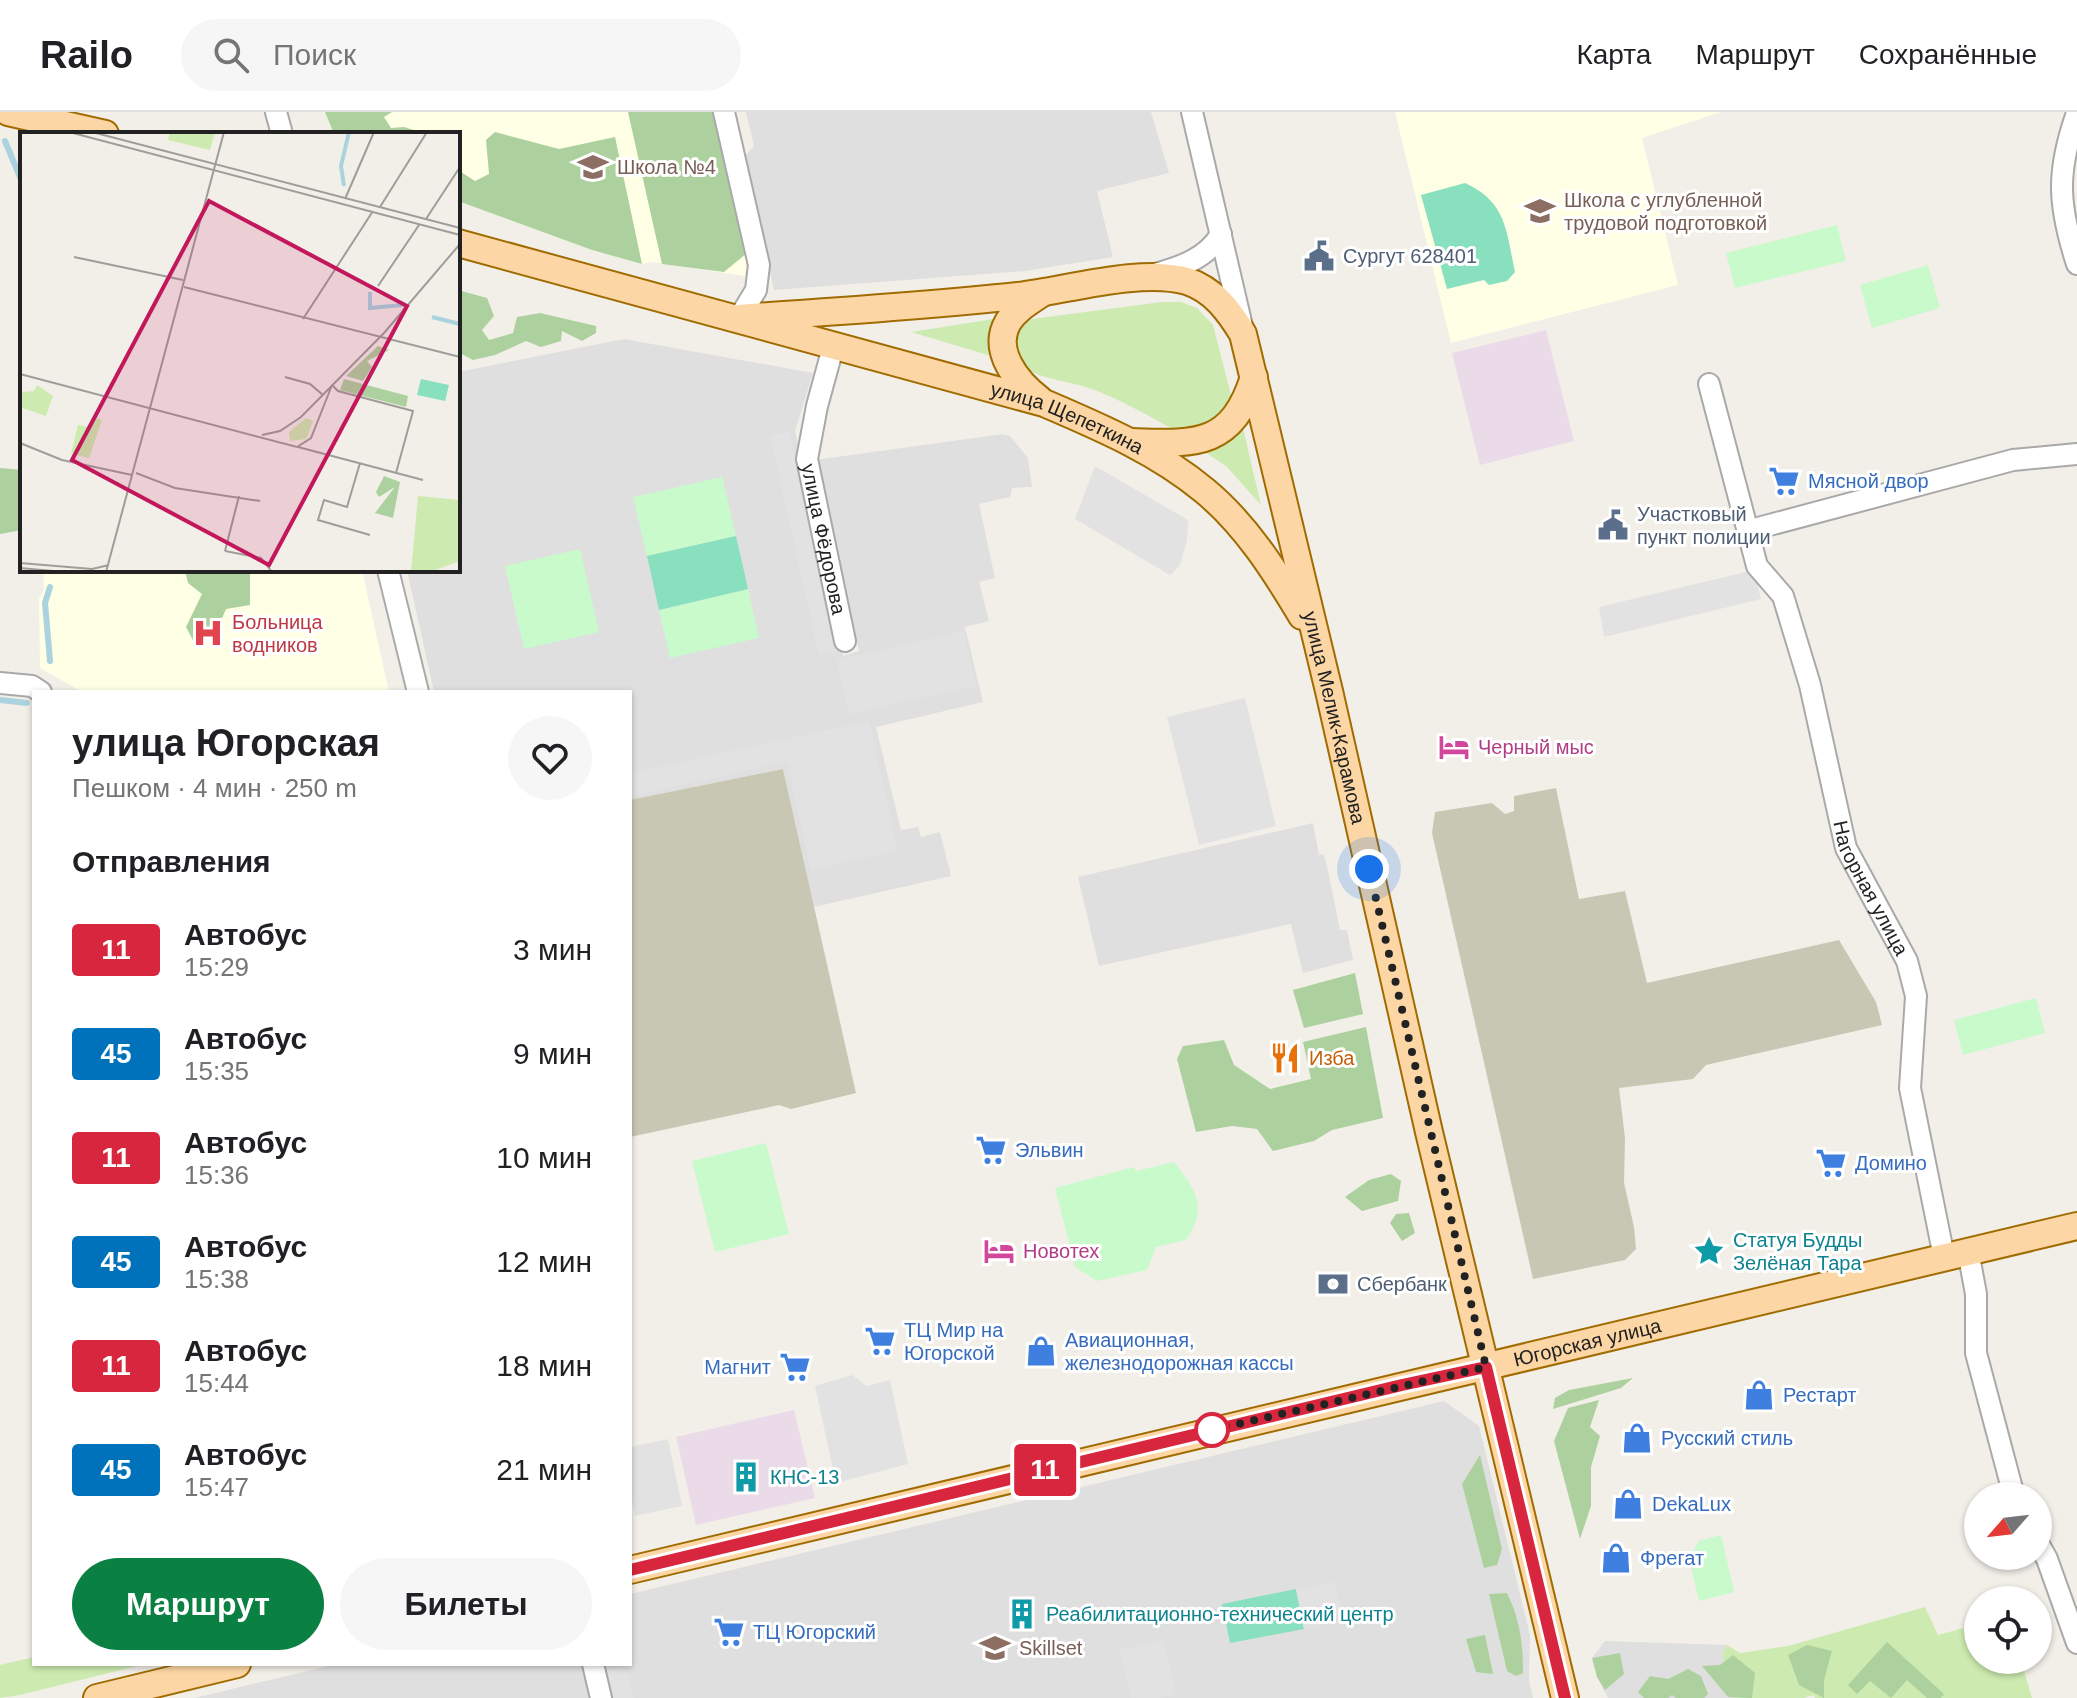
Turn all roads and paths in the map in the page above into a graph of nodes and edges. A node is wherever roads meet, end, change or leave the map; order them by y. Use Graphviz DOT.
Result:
graph roads {
  1 [pos="8,112"];
  2 [pos="276,112"];
  3 [pos="724,112"];
  4 [pos="1192,112"];
  5 [pos="2077,113"];
  6 [pos="96,132"];
  7 [pos="281,132"];
  8 [pos="1221,234"];
  9 [pos="460,244"];
  10 [pos="2077,264"];
  11 [pos="1147,276"];
  12 [pos="1042,293"];
  13 [pos="739,318"];
  14 [pos="1243,334"];
  15 [pos="834,344"];
  16 [pos="1254,377"];
  17 [pos="1709,384"];
  18 [pos="1044,403"];
  19 [pos="1132,442"];
  20 [pos="2077,454"];
  21 [pos="1747,531"];
  22 [pos="388,572"];
  23 [pos="1316,640"];
  24 [pos="845,641"];
  25 [pos="0,683"];
  26 [pos="38,690"];
  27 [pos="418,690"];
  28 [pos="2077,1226"];
  29 [pos="1956,1254"];
  30 [pos="1486,1367"];
  31 [pos="2010,1482"];
  32 [pos="632,1570"];
  33 [pos="2051,1570"];
  34 [pos="2077,1643"];
  35 [pos="229,1666"];
  36 [pos="593,1666"];
  37 [pos="97,1698"];
  38 [pos="601,1698"];
  39 [pos="1565,1698"];
  1 -- 6 [label="main road"];
  2 -- 7 [label="street"];
  3 -- 13 [label="street"];
  4 -- 8 [label="street, улица Мелик-Карамова"];
  5 -- 10 [label="street"];
  8 -- 11 [label="street"];
  8 -- 14 [label="street, улица Мелик-Карамова"];
  9 -- 13 [label="main road, улица Щепеткина"];
  11 -- 12 [label="main road, улица Щепеткина"];
  11 -- 14 [label="main road, улица Щепеткина"];
  12 -- 13 [label="main road, улица Щепеткина"];
  12 -- 18 [label="main road"];
  13 -- 15 [label="main road, улица Щепеткина"];
  14 -- 16 [label="main road, улица Мелик-Карамова"];
  15 -- 18 [label="main road, улица Щепеткина"];
  15 -- 24 [label="street, улица Фёдорова"];
  16 -- 19 [label="main road"];
  16 -- 23 [label="main road, улица Мелик-Карамова"];
  17 -- 21 [label="street, Нагорная улица"];
  18 -- 19 [label="main road, улица Щепеткина"];
  19 -- 23 [label="main road, улица Щепеткина"];
  20 -- 21 [label="street"];
  21 -- 29 [label="street, Нагорная улица"];
  22 -- 27 [label="street"];
  23 -- 30 [label="main road, улица Мелик-Карамова"];
  25 -- 26 [label="street"];
  28 -- 29 [label="main road, Югорская улица"];
  29 -- 30 [label="main road, Югорская улица"];
  29 -- 31 [label="street, Нагорная улица"];
  30 -- 32 [label="main road, Югорская улица"];
  30 -- 39 [label="main road, улица Мелик-Карамова"];
  33 -- 34 [label="street"];
  35 -- 37 [label="main road"];
  36 -- 38 [label="street"];
}
